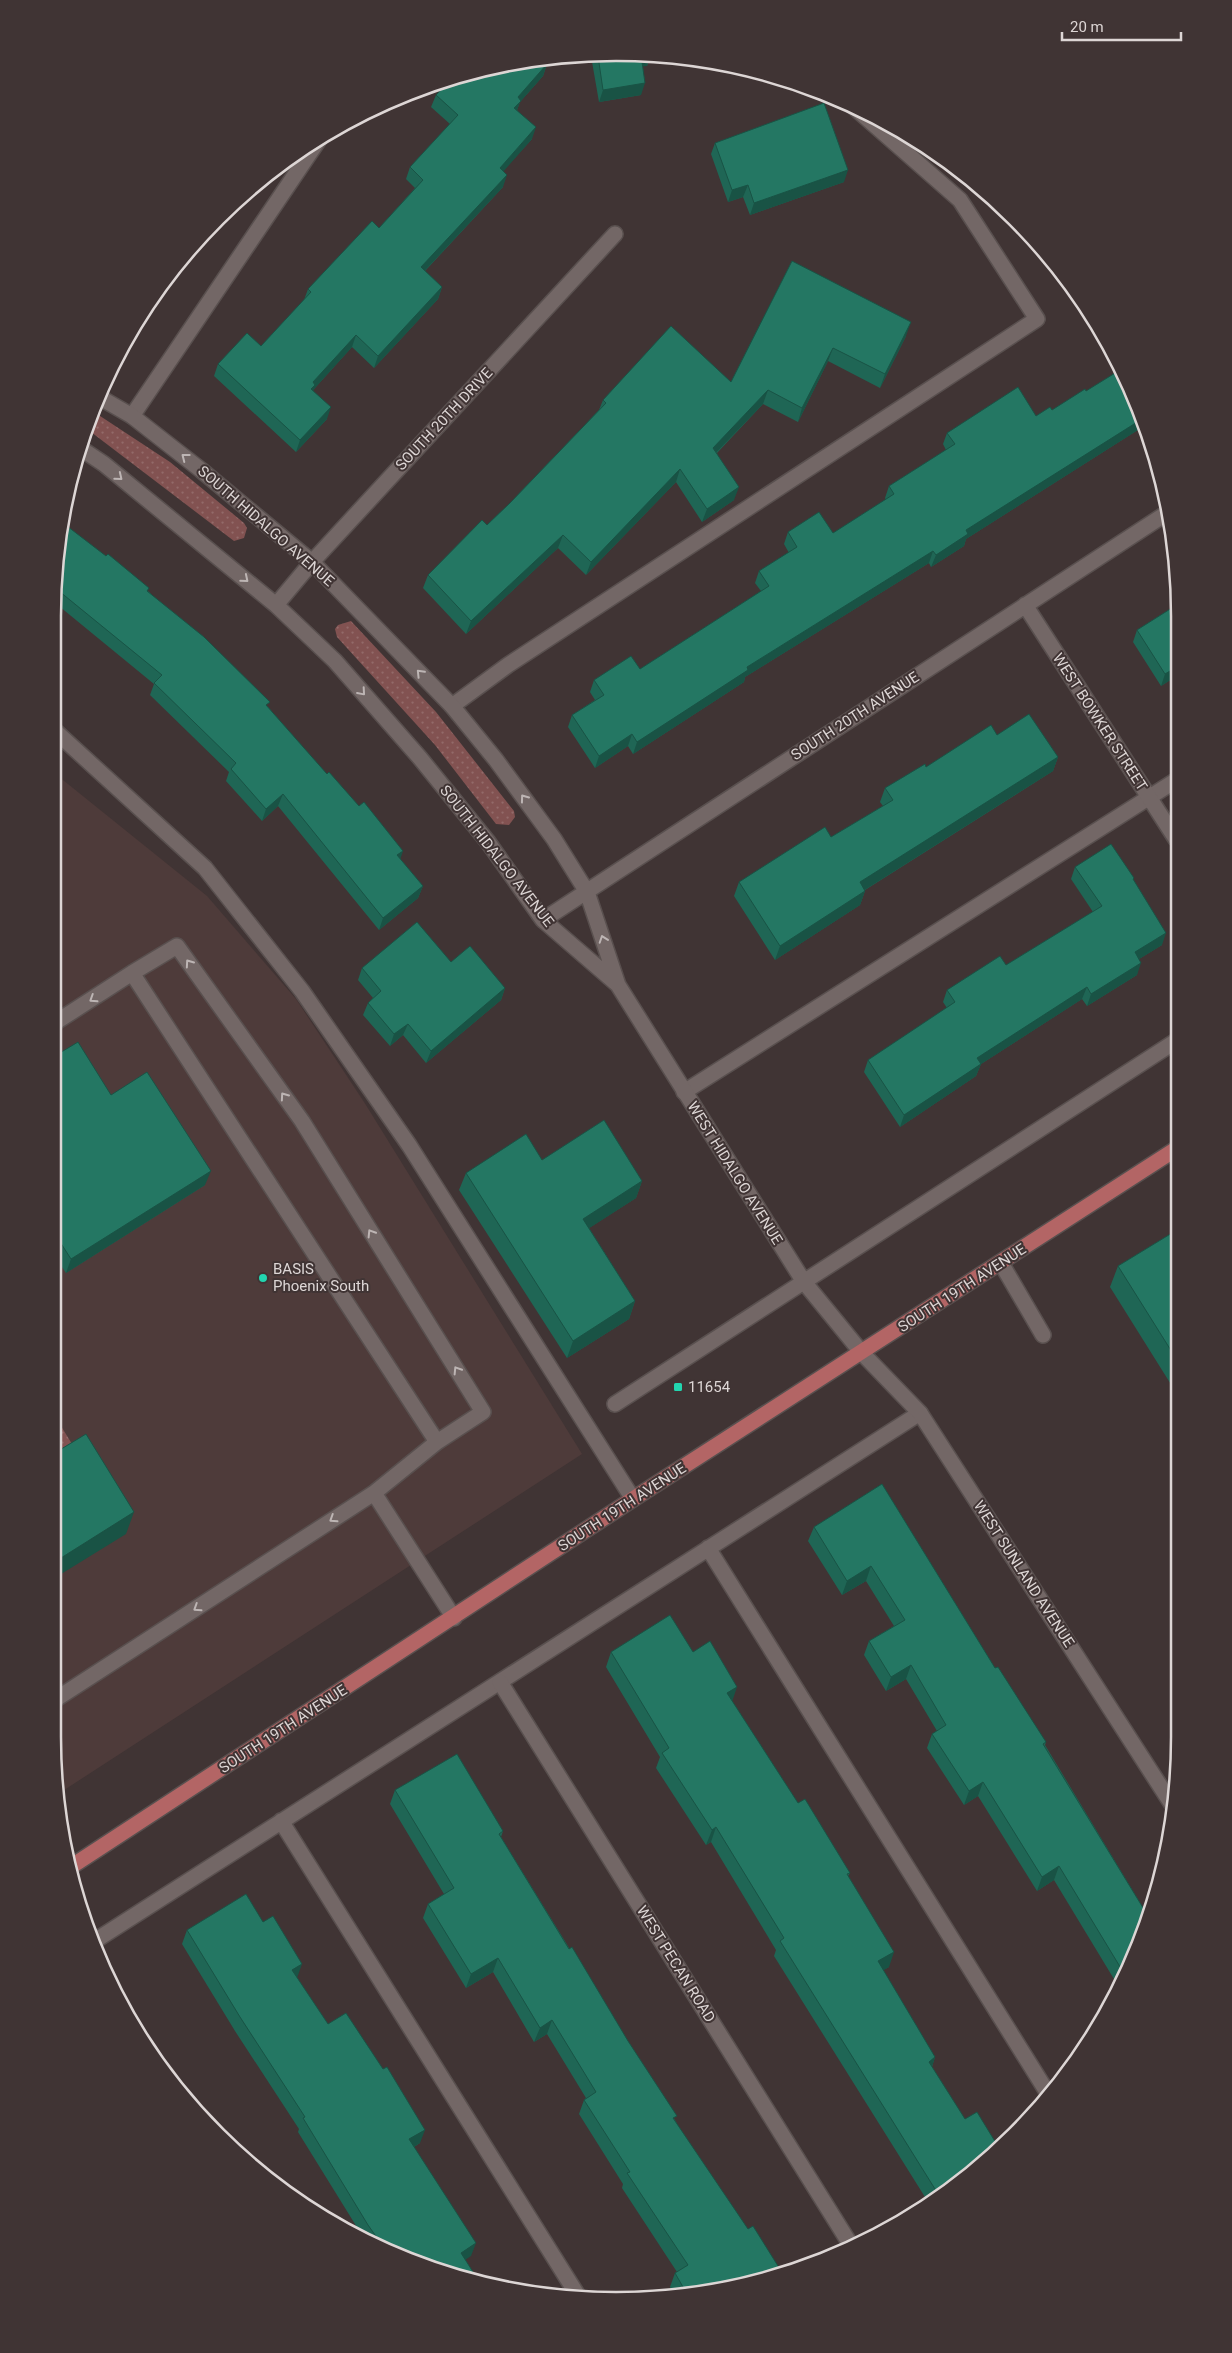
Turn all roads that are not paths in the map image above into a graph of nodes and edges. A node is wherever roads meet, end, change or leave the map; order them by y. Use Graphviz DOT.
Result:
graph roads {
  1 [pos="876,127"];
  2 [pos="309,154"];
  3 [pos="615,234"];
  4 [pos="105,399"];
  5 [pos="132,416"];
  6 [pos="86,452"];
  7 [pos="1161,517"];
  8 [pos="312,562"];
  9 [pos="276,605"];
  10 [pos="1025,605"];
  11 [pos="452,706"];
  12 [pos="61,736"];
  13 [pos="1171,784"];
  14 [pos="1149,798"];
  15 [pos="1171,831"];
  16 [pos="586,892"];
  17 [pos="543,920"];
  18 [pos="132,974"];
  19 [pos="618,985"];
  20 [pos="61,1019"];
  21 [pos="1171,1044"];
  22 [pos="684,1092"];
  23 [pos="1171,1152"];
  24 [pos="1001,1263"];
  25 [pos="804,1282"];
  26 [pos="1043,1335"];
  27 [pos="862,1353"];
  28 [pos="615,1404"];
  29 [pos="920,1413"];
  30 [pos="437,1442"];
  31 [pos="374,1493"];
  32 [pos="634,1499"];
  33 [pos="708,1548"];
  34 [pos="454,1618"];
  35 [pos="500,1682"];
  36 [pos="61,1695"];
  37 [pos="1168,1793"];
  38 [pos="281,1821"];
  39 [pos="76,1863"];
  40 [pos="99,1938"];
  41 [pos="1045,2088"];
  42 [pos="848,2241"];
  43 [pos="575,2290"];
  1 -- 11 [label="street"];
  2 -- 5 [label="street"];
  3 -- 8 [label="street, SOUTH 20TH DRIVE"];
  4 -- 5 [label="street, SOUTH HIDALGO AVENUE"];
  8 -- 5 [label="street, SOUTH HIDALGO AVENUE, one-way"];
  6 -- 9 [label="street, SOUTH HIDALGO AVENUE, one-way"];
  7 -- 10 [label="street, SOUTH 20TH AVENUE"];
  8 -- 9 [label="street, SOUTH 20TH DRIVE"];
  11 -- 8 [label="street, SOUTH HIDALGO AVENUE, one-way"];
  9 -- 17 [label="street, SOUTH HIDALGO AVENUE, one-way"];
  10 -- 14 [label="street, WEST BOWKER STREET"];
  10 -- 16 [label="street, SOUTH 20TH AVENUE"];
  16 -- 11 [label="street, SOUTH HIDALGO AVENUE, one-way"];
  12 -- 32 [label="street"];
  13 -- 14 [label="street"];
  14 -- 15 [label="street, WEST BOWKER STREET"];
  14 -- 22 [label="street"];
  16 -- 17 [label="street, SOUTH 20TH AVENUE"];
  19 -- 16 [label="street, SOUTH HIDALGO AVENUE, one-way"];
  17 -- 19 [label="street, SOUTH HIDALGO AVENUE"];
  18 -- 20 [label="street, one-way"];
  18 -- 30 [label="street"];
  30 -- 18 [label="street, one-way"];
  19 -- 22 [label="street, WEST HIDALGO AVENUE"];
  21 -- 25 [label="street"];
  22 -- 25 [label="street, WEST HIDALGO AVENUE"];
  23 -- 24 [label="main road, SOUTH 19TH AVENUE"];
  24 -- 26 [label="street"];
  24 -- 27 [label="main road, SOUTH 19TH AVENUE"];
  25 -- 27 [label="street, WEST HIDALGO AVENUE"];
  25 -- 28 [label="street"];
  27 -- 29 [label="street, WEST SUNLAND AVENUE"];
  27 -- 32 [label="main road, SOUTH 19TH AVENUE"];
  29 -- 33 [label="street"];
  29 -- 37 [label="street, WEST SUNLAND AVENUE"];
  30 -- 31 [label="street"];
  31 -- 34 [label="street"];
  31 -- 36 [label="street, one-way"];
  32 -- 34 [label="main road, SOUTH 19TH AVENUE"];
  33 -- 35 [label="street"];
  33 -- 41 [label="street"];
  34 -- 39 [label="main road, SOUTH 19TH AVENUE"];
  35 -- 38 [label="street"];
  35 -- 42 [label="street, WEST PECAN ROAD"];
  38 -- 40 [label="street"];
  38 -- 43 [label="street"];
}
